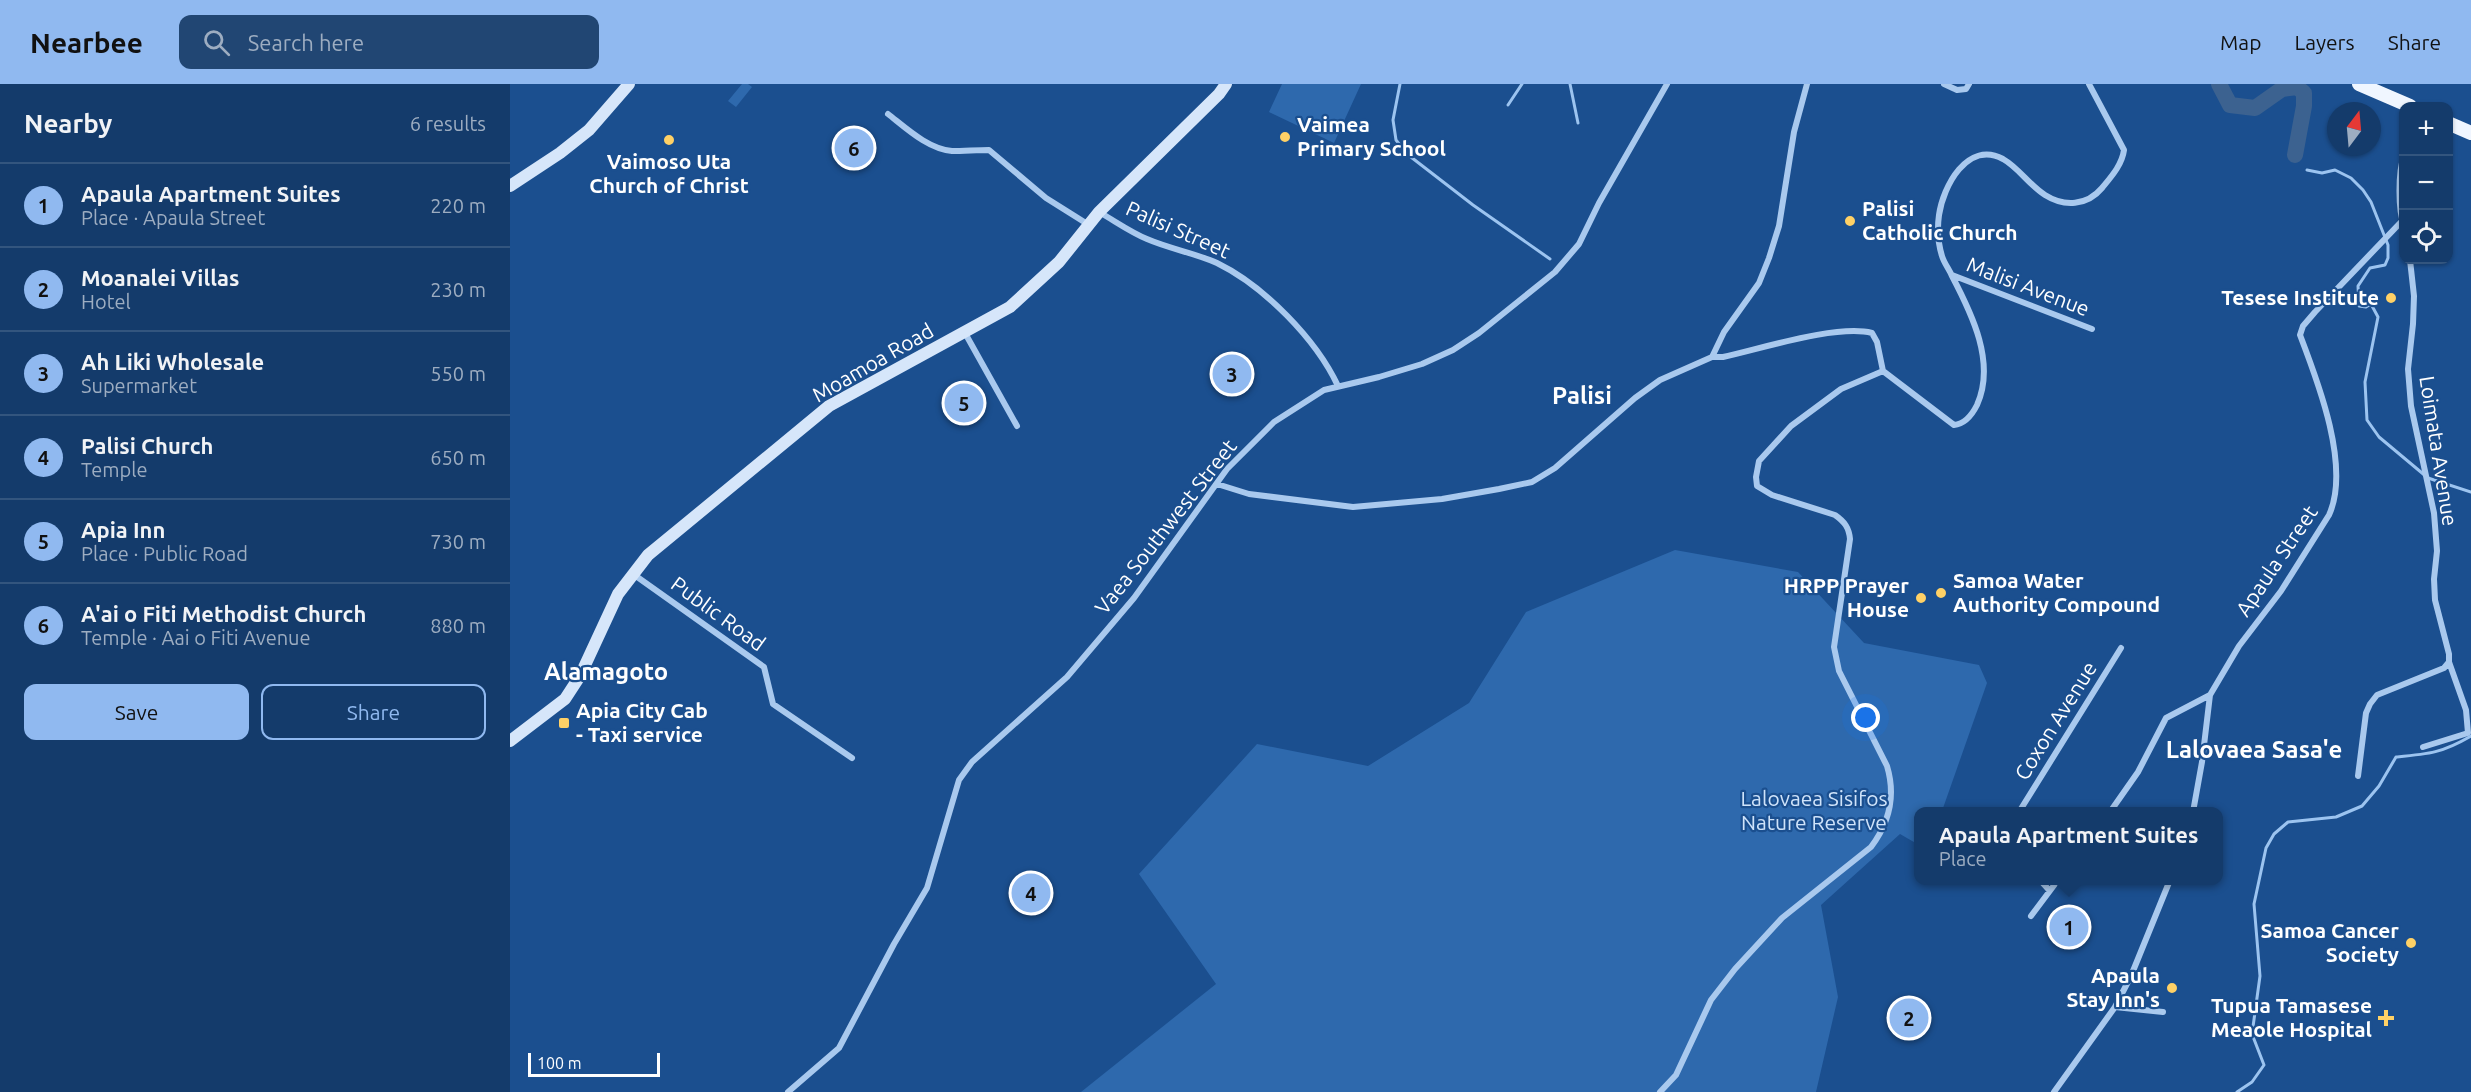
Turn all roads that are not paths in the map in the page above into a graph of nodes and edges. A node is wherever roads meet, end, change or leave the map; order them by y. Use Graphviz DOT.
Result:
graph roads {
  1 [pos="629,84"];
  2 [pos="1227,84"];
  3 [pos="1667,84"];
  4 [pos="1807,84"];
  5 [pos="1944,84"];
  6 [pos="1969,84"];
  7 [pos="2089,84"];
  8 [pos="2359,84"];
  9 [pos="2401,102"];
  10 [pos="888,114"];
  11 [pos="2453,125"];
  12 [pos="2471,133"];
  13 [pos="510,186"];
  14 [pos="1099,212"];
  15 [pos="1089,226"];
  16 [pos="2399,226"];
  17 [pos="2410,264"];
  18 [pos="1952,275"];
  19 [pos="2092,329"];
  20 [pos="965,333"];
  21 [pos="1712,357"];
  22 [pos="1882,371"];
  23 [pos="1338,386"];
  24 [pos="1017,426"];
  25 [pos="1217,484"];
  26 [pos="633,573"];
  27 [pos="2121,648"];
  28 [pos="2449,662"];
  29 [pos="2210,694"];
  30 [pos="510,741"];
  31 [pos="2422,747"];
  32 [pos="852,758"];
  33 [pos="2358,776"];
  34 [pos="2022,807"];
  35 [pos="2114,807"];
  36 [pos="2194,807"];
  37 [pos="2044,885"];
  38 [pos="2054,885"];
  39 [pos="2168,885"];
  40 [pos="2049,890"];
  41 [pos="2031,916"];
  42 [pos="2115,1007"];
  43 [pos="2163,1012"];
  44 [pos="788,1092"];
  45 [pos="1660,1092"];
  46 [pos="2054,1092"];
  1 -- 13 [label="street"];
  2 -- 14 [label="street, Moamoa Road"];
  3 -- 23 [label="street, Vaea Southwest Street"];
  4 -- 21 [label="street"];
  5 -- 6 [label="street"];
  7 -- 18 [label="street"];
  8 -- 9 [label="main road"];
  10 -- 15 [label="street"];
  11 -- 12 [label="main road"];
  14 -- 15 [label="street, Moamoa Road"];
  14 -- 23 [label="street, Palisi Street"];
  15 -- 20 [label="street, Moamoa Road"];
  16 -- 29 [label="street, Apaula Street"];
  17 -- 28 [label="street, Loimata Avenue"];
  18 -- 19 [label="street, Malisi Avenue"];
  18 -- 22 [label="street"];
  20 -- 24 [label="street"];
  20 -- 26 [label="street, Moamoa Road"];
  21 -- 22 [label="street"];
  21 -- 25 [label="street"];
  22 -- 45 [label="street"];
  23 -- 25 [label="street, Vaea Southwest Street"];
  25 -- 44 [label="street, Vaea Southwest Street"];
  26 -- 30 [label="street, Moamoa Road"];
  26 -- 32 [label="street, Public Road"];
  27 -- 34 [label="street, Coxon Avenue"];
  28 -- 31 [label="street"];
  28 -- 33 [label="street"];
  29 -- 35 [label="street"];
  29 -- 36 [label="street"];
  37 -- 40 [label="street"];
  38 -- 40 [label="street"];
  39 -- 42 [label="street"];
  40 -- 41 [label="street"];
  42 -- 43 [label="street"];
  42 -- 46 [label="street"];
}
